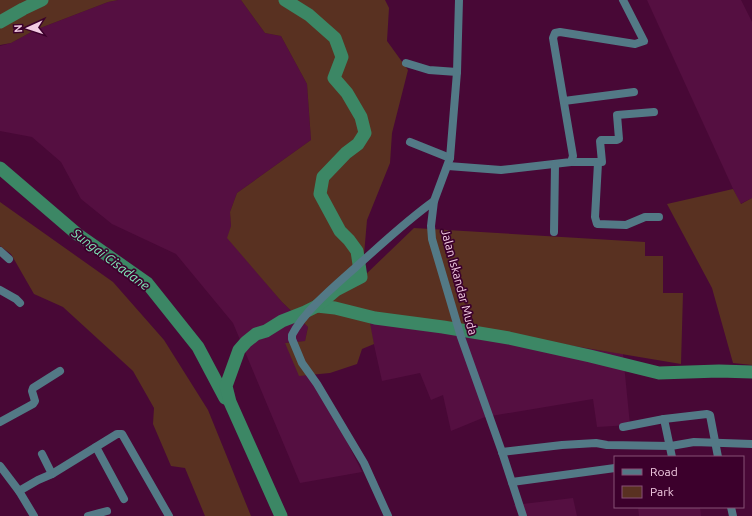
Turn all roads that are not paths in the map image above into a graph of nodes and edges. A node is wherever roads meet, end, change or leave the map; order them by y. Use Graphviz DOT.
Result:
graph roads {
  1 [pos="459,0"];
  2 [pos="623,0"];
  3 [pos="406,63"];
  4 [pos="457,72"];
  5 [pos="634,92"];
  6 [pos="564,101"];
  7 [pos="654,112"];
  8 [pos="410,142"];
  9 [pos="449,162"];
  10 [pos="571,162"];
  11 [pos="598,163"];
  12 [pos="555,164"];
  13 [pos="434,201"];
  14 [pos="659,217"];
  15 [pos="554,232"];
  16 [pos="0,251"];
  17 [pos="9,259"];
  18 [pos="0,290"];
  19 [pos="20,303"];
  20 [pos="60,371"];
  21 [pos="664,419"];
  22 [pos="0,422"];
  23 [pos="623,426"];
  24 [pos="715,443"];
  25 [pos="752,444"];
  26 [pos="671,446"];
  27 [pos="96,447"];
  28 [pos="502,452"];
  29 [pos="42,454"];
  30 [pos="672,456"];
  31 [pos="718,456"];
  32 [pos="0,466"];
  33 [pos="614,468"];
  34 [pos="52,474"];
  35 [pos="512,482"];
  36 [pos="19,491"];
  37 [pos="124,499"];
  38 [pos="107,511"];
  39 [pos="34,516"];
  40 [pos="88,516"];
  41 [pos="169,516"];
  42 [pos="388,516"];
  43 [pos="523,516"];
  1 -- 4 [label="street, Jalan Iskandar Muda"];
  2 -- 6 [label="street"];
  3 -- 4 [label="street"];
  4 -- 9 [label="street, Jalan Iskandar Muda"];
  5 -- 6 [label="street"];
  6 -- 10 [label="street"];
  7 -- 11 [label="street"];
  8 -- 9 [label="street"];
  9 -- 12 [label="street"];
  9 -- 13 [label="street, Jalan Iskandar Muda"];
  10 -- 11 [label="street"];
  10 -- 12 [label="street"];
  11 -- 14 [label="street"];
  12 -- 15 [label="street"];
  13 -- 28 [label="street, Jalan Iskandar Muda"];
  13 -- 42 [label="street"];
  16 -- 17 [label="street"];
  18 -- 19 [label="street"];
  20 -- 22 [label="street"];
  21 -- 23 [label="street"];
  21 -- 24 [label="street"];
  21 -- 26 [label="street"];
  24 -- 25 [label="street"];
  24 -- 26 [label="street"];
  24 -- 31 [label="street"];
  26 -- 28 [label="street"];
  26 -- 30 [label="street"];
  27 -- 34 [label="street"];
  27 -- 37 [label="street"];
  27 -- 41 [label="street"];
  28 -- 35 [label="street, Jalan Iskandar Muda"];
  29 -- 34 [label="street"];
  32 -- 36 [label="street"];
  33 -- 35 [label="street"];
  34 -- 36 [label="street"];
  35 -- 43 [label="street, Jalan Iskandar Muda"];
  36 -- 39 [label="street"];
  38 -- 40 [label="street"];
}
